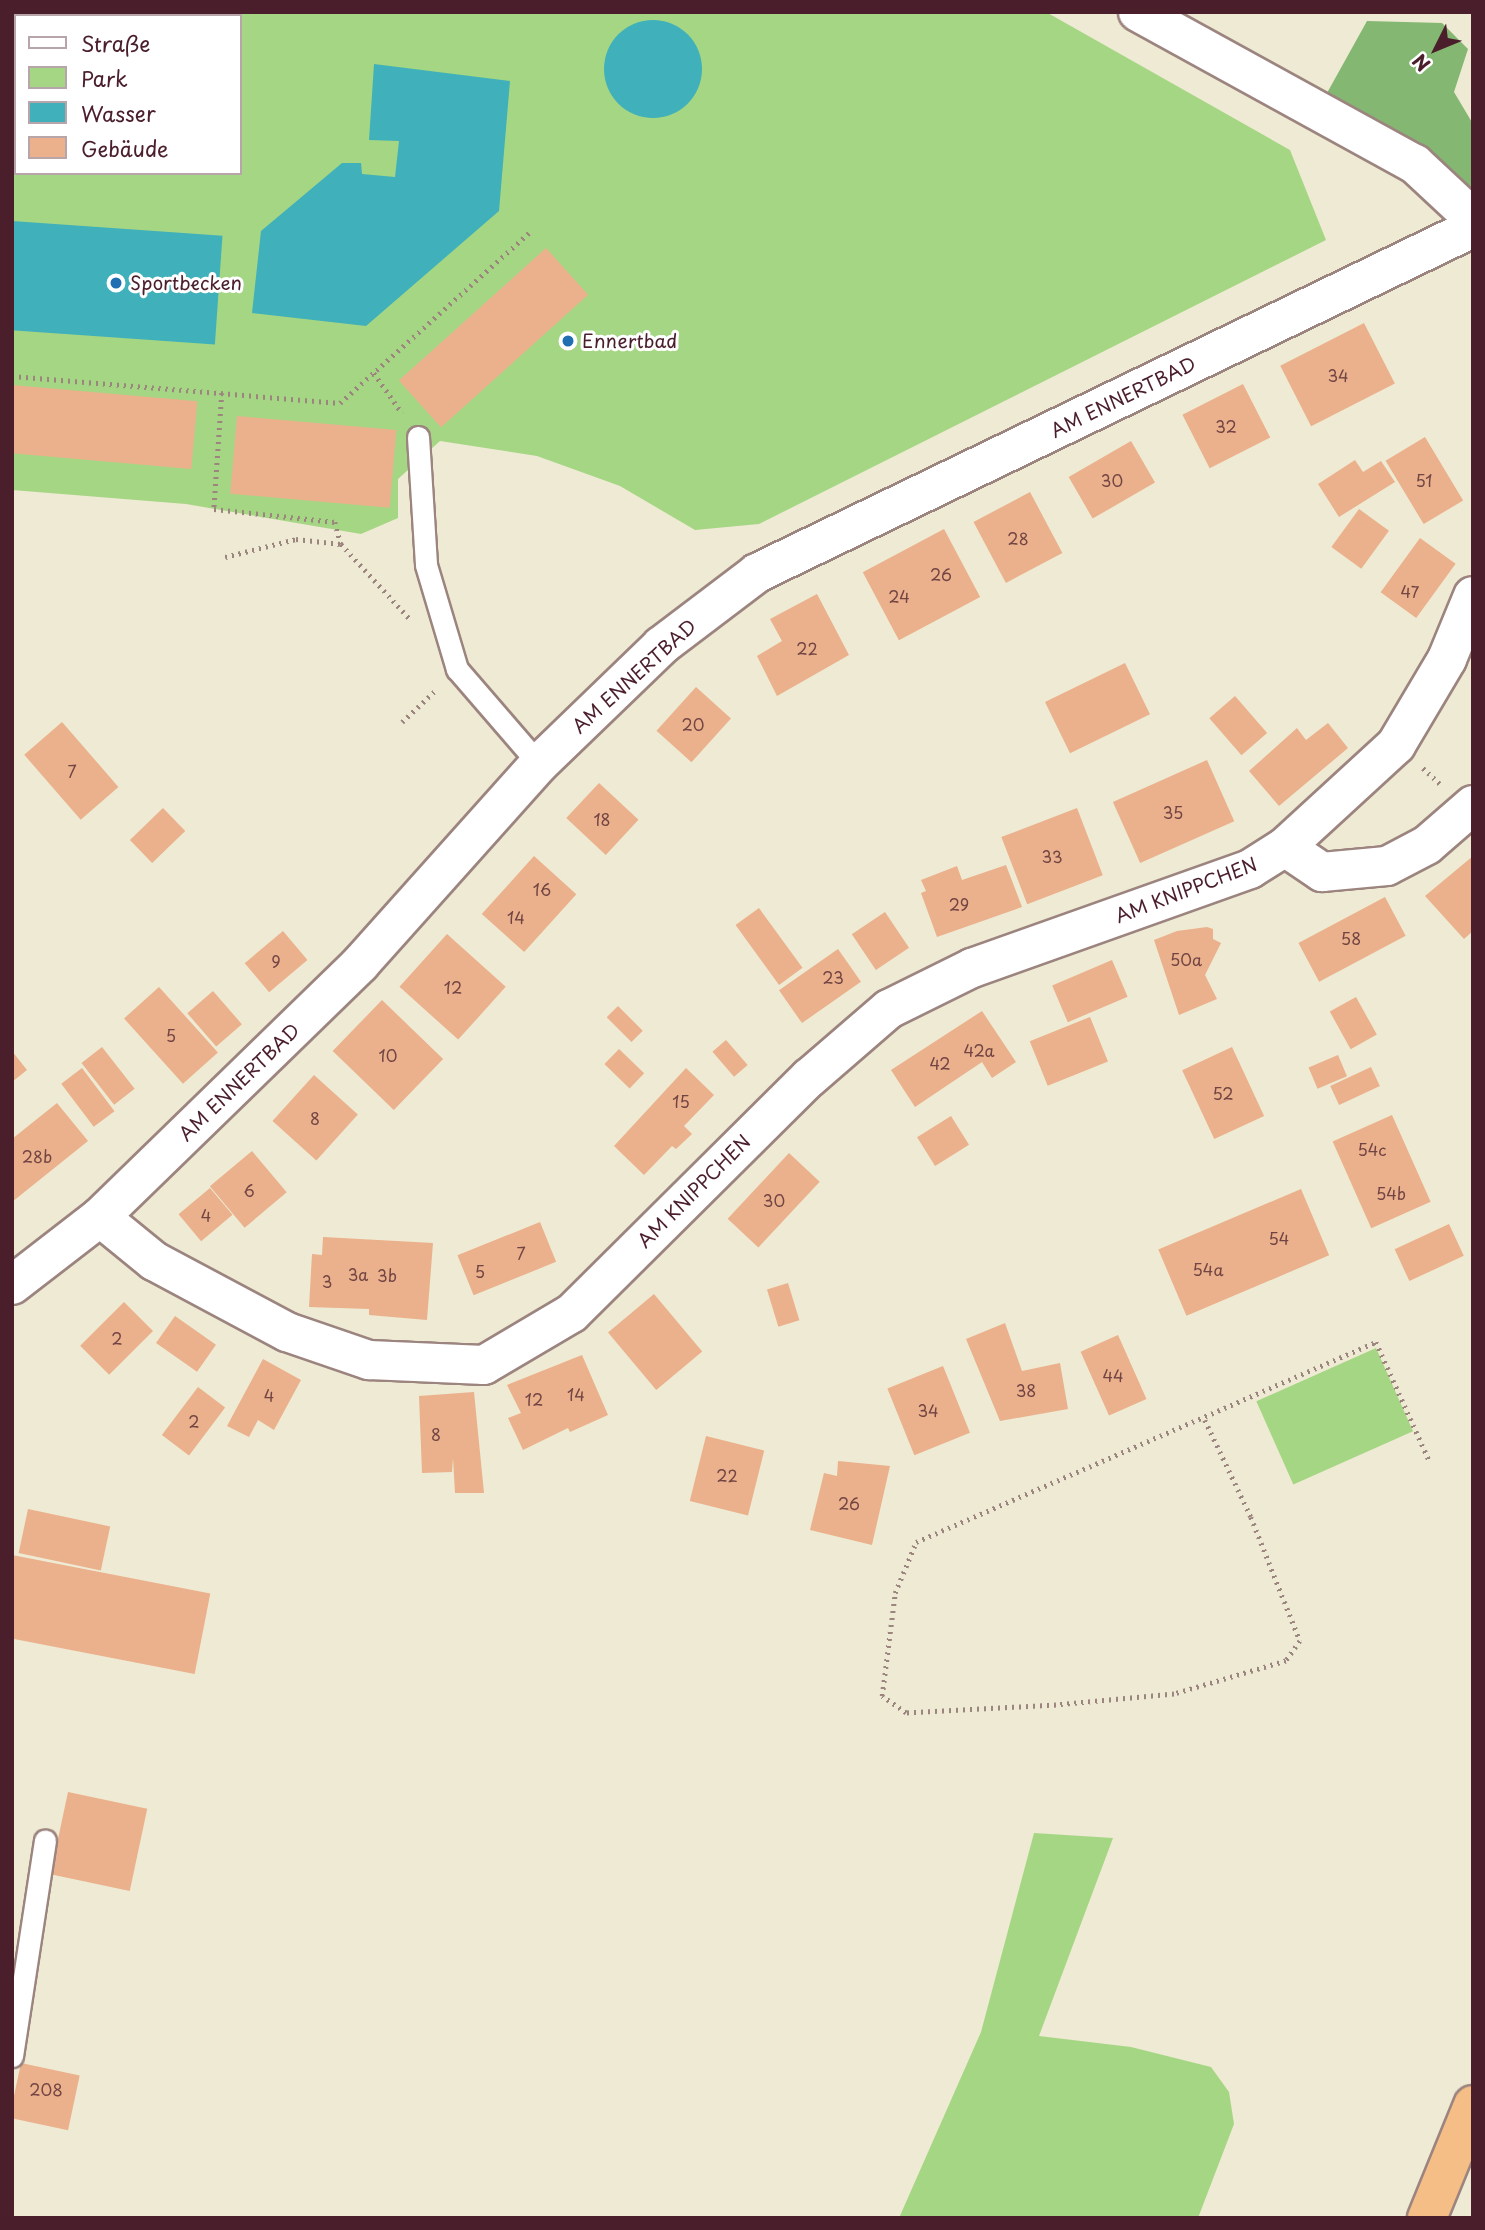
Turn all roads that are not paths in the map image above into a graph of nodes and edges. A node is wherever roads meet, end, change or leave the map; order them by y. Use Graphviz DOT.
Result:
graph roads {
  1 [pos="1138,12"];
  2 [pos="1473,218"];
  3 [pos="1473,228"];
  4 [pos="418,437"];
  5 [pos="1473,596"];
  6 [pos="539,764"];
  7 [pos="1471,808"];
  8 [pos="1285,847"];
  9 [pos="100,1217"];
  10 [pos="12,1285"];
  11 [pos="45,1841"];
  12 [pos="12,2056"];
  13 [pos="1473,2105"];
  14 [pos="1427,2218"];
  1 -- 2 [label="street"];
  3 -- 6 [label="street, AM ENNERTBAD"];
  4 -- 6 [label="lane"];
  5 -- 8 [label="street, AM KNIPPCHEN"];
  6 -- 9 [label="street, AM ENNERTBAD"];
  7 -- 8 [label="street"];
  8 -- 9 [label="street, AM KNIPPCHEN"];
  9 -- 10 [label="street, AM ENNERTBAD"];
  11 -- 12 [label="lane"];
  13 -- 14 [label="highway"];
}
